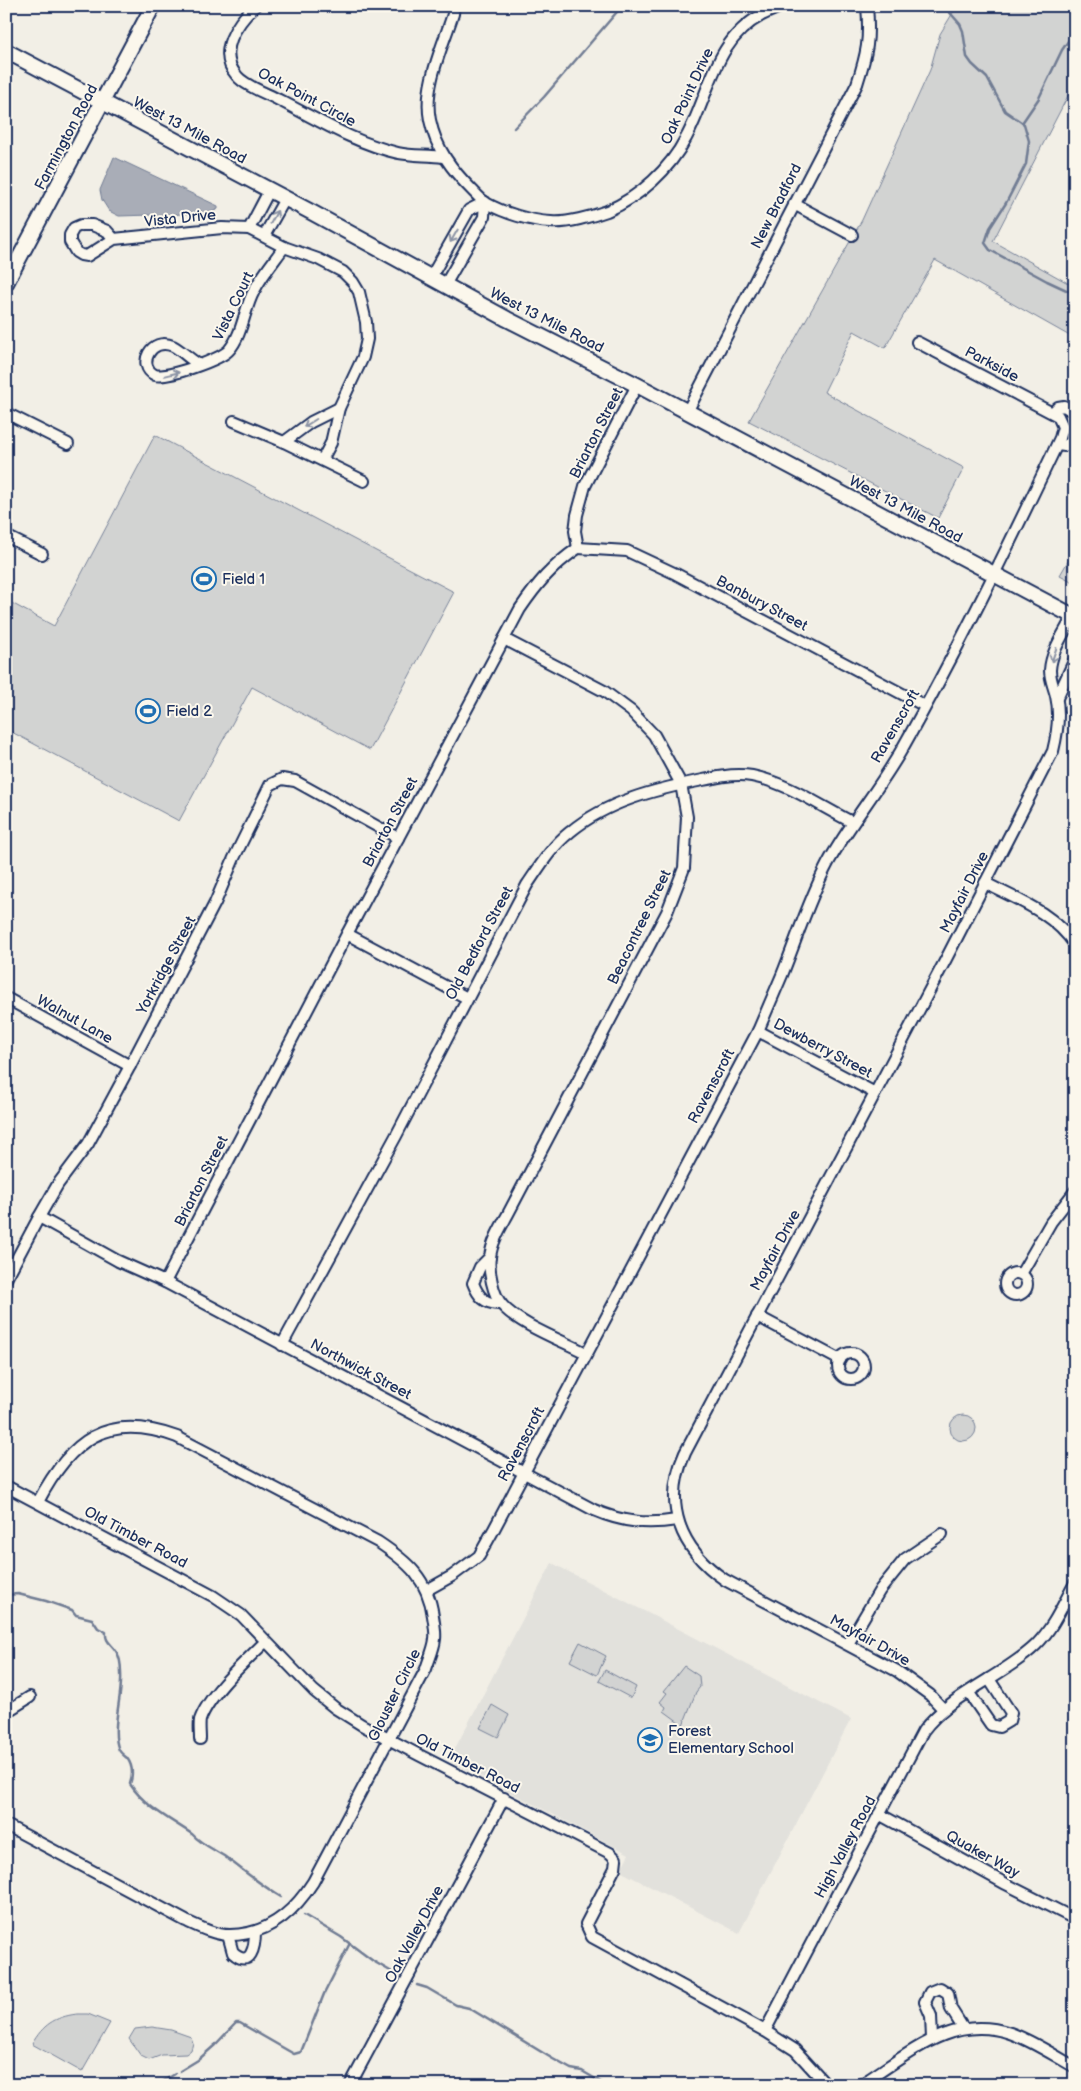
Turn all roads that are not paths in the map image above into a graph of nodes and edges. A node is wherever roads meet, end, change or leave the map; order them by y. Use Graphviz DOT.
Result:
graph roads {
  1 [pos="153,6"];
  2 [pos="255,6"];
  3 [pos="454,6"];
  4 [pos="783,6"];
  5 [pos="867,6"];
  6 [pos="6,51"];
  7 [pos="103,102"];
  8 [pos="443,157"];
  9 [pos="269,191"];
  10 [pos="284,199"];
  11 [pos="485,202"];
  12 [pos="794,204"];
  13 [pos="249,229"];
  14 [pos="852,235"];
  15 [pos="264,236"];
  16 [pos="114,239"];
  17 [pos="284,247"];
  18 [pos="431,277"];
  19 [pos="6,283"];
  20 [pos="446,285"];
  21 [pos="917,342"];
  22 [pos="198,364"];
  23 [pos="637,385"];
  24 [pos="339,408"];
  25 [pos="687,412"];
  26 [pos="1052,412"];
  27 [pos="6,413"];
  28 [pos="1075,413"];
  29 [pos="234,421"];
  30 [pos="1075,440"];
  31 [pos="284,442"];
  32 [pos="68,444"];
  33 [pos="1057,445"];
  34 [pos="322,460"];
  35 [pos="364,481"];
  36 [pos="6,536"];
  37 [pos="578,548"];
  38 [pos="42,554"];
  39 [pos="994,575"];
  40 [pos="1074,616"];
  41 [pos="504,639"];
  42 [pos="1075,659"];
  43 [pos="1057,698"];
  44 [pos="925,706"];
  45 [pos="681,784"];
  46 [pos="852,822"];
  47 [pos="398,838"];
  48 [pos="985,884"];
  49 [pos="347,934"];
  50 [pos="1075,945"];
  51 [pos="6,998"];
  52 [pos="467,998"];
  53 [pos="758,1031"];
  54 [pos="130,1066"];
  55 [pos="875,1093"];
  56 [pos="1075,1191"];
  57 [pos="39,1217"];
  58 [pos="490,1257"];
  59 [pos="1021,1274"];
  60 [pos="6,1279"];
  61 [pos="165,1282"];
  62 [pos="501,1304"];
  63 [pos="757,1316"];
  64 [pos="282,1345"];
  65 [pos="586,1353"];
  66 [pos="840,1360"];
  67 [pos="524,1472"];
  68 [pos="6,1486"];
  69 [pos="38,1502"];
  70 [pos="677,1520"];
  71 [pos="942,1534"];
  72 [pos="1075,1583"];
  73 [pos="427,1590"];
  74 [pos="266,1642"];
  75 [pos="848,1644"];
  76 [pos="989,1679"];
  77 [pos="969,1693"];
  78 [pos="30,1697"];
  79 [pos="943,1709"];
  80 [pos="6,1712"];
  81 [pos="200,1739"];
  82 [pos="390,1740"];
  83 [pos="504,1798"];
  84 [pos="879,1814"];
  85 [pos="6,1825"];
  86 [pos="1075,1919"];
  87 [pos="255,1932"];
  88 [pos="228,1935"];
  89 [pos="963,2028"];
  90 [pos="766,2031"];
  91 [pos="932,2039"];
  92 [pos="1075,2067"];
  93 [pos="350,2085"];
  94 [pos="827,2085"];
  95 [pos="860,2085"];
  1 -- 7 [label="street, Farmington Road"];
  2 -- 8 [label="street, Oak Point Circle"];
  3 -- 8 [label="street, Oak Point Drive"];
  4 -- 11 [label="street, Oak Point Drive"];
  5 -- 12 [label="street, New Bradford"];
  6 -- 7 [label="street, West 13 Mile Road"];
  7 -- 9 [label="street, West 13 Mile Road"];
  7 -- 19 [label="street, Farmington Road"];
  8 -- 11 [label="street, Oak Point Drive"];
  9 -- 10 [label="street, West 13 Mile Road"];
  9 -- 13 [label="street"];
  15 -- 10 [label="street, one-way"];
  10 -- 18 [label="street, West 13 Mile Road"];
  11 -- 18 [label="street, one-way"];
  11 -- 20 [label="street"];
  12 -- 14 [label="street"];
  12 -- 25 [label="street, New Bradford"];
  13 -- 15 [label="street, Vista Drive"];
  13 -- 16 [label="street, Vista Drive"];
  15 -- 17 [label="street, Vista Drive"];
  17 -- 22 [label="street, Vista Court"];
  17 -- 24 [label="street, Vista Drive"];
  18 -- 20 [label="street, West 13 Mile Road"];
  20 -- 23 [label="street, West 13 Mile Road"];
  21 -- 26 [label="street, Parkside"];
  22 -- 22 [label="street, Vista Court, one-way"];
  23 -- 25 [label="street, West 13 Mile Road"];
  23 -- 37 [label="street, Briarton Street"];
  24 -- 31 [label="street, one-way"];
  24 -- 34 [label="street, Vista Drive"];
  25 -- 39 [label="street, West 13 Mile Road"];
  26 -- 28 [label="street, Parkside"];
  26 -- 33 [label="street"];
  27 -- 32 [label="street"];
  29 -- 31 [label="street"];
  30 -- 33 [label="street"];
  31 -- 34 [label="street"];
  33 -- 39 [label="street"];
  34 -- 35 [label="street"];
  36 -- 38 [label="street"];
  37 -- 41 [label="street, Briarton Street"];
  37 -- 44 [label="street, Banbury Street"];
  39 -- 40 [label="street, West 13 Mile Road"];
  39 -- 44 [label="street, Ravenscroft"];
  40 -- 43 [label="street, Mayfair Drive, one-way"];
  41 -- 45 [label="street, Beacontree Street"];
  41 -- 47 [label="street, Briarton Street"];
  42 -- 43 [label="street, Mayfair Drive"];
  43 -- 48 [label="street, Mayfair Drive"];
  44 -- 46 [label="street, Ravenscroft"];
  45 -- 46 [label="street, Old Bedford Street"];
  45 -- 52 [label="street, Old Bedford Street"];
  45 -- 58 [label="street, Beacontree Street"];
  46 -- 53 [label="street, Ravenscroft"];
  47 -- 49 [label="street, Briarton Street"];
  47 -- 54 [label="street, Yorkridge Street"];
  48 -- 50 [label="street"];
  48 -- 55 [label="street, Mayfair Drive"];
  49 -- 52 [label="street"];
  49 -- 61 [label="street, Briarton Street"];
  51 -- 54 [label="street, Walnut Lane"];
  52 -- 64 [label="street, Old Bedford Street"];
  53 -- 55 [label="street, Dewberry Street"];
  53 -- 65 [label="street, Ravenscroft"];
  54 -- 57 [label="street, Yorkridge Street"];
  55 -- 63 [label="street, Mayfair Drive"];
  56 -- 59 [label="street"];
  57 -- 60 [label="street, Yorkridge Street"];
  57 -- 61 [label="street, Northwick Street"];
  58 -- 62 [label="street, Beacontree Street"];
  58 -- 62 [label="street, Beacontree Street"];
  61 -- 64 [label="street, Northwick Street"];
  62 -- 65 [label="street, Beacontree Street"];
  63 -- 66 [label="street"];
  63 -- 70 [label="street, Mayfair Drive"];
  64 -- 67 [label="street, Northwick Street"];
  65 -- 67 [label="street, Ravenscroft"];
  67 -- 70 [label="street, Northwick Street"];
  67 -- 73 [label="street, Ravenscroft"];
  68 -- 69 [label="street, Old Timber Road"];
  69 -- 73 [label="street, Glouster Circle"];
  69 -- 74 [label="street, Old Timber Road"];
  70 -- 75 [label="street, Mayfair Drive"];
  71 -- 75 [label="street"];
  72 -- 76 [label="street, High Valley Road"];
  73 -- 82 [label="street, Glouster Circle"];
  74 -- 81 [label="street"];
  74 -- 82 [label="street, Old Timber Road"];
  75 -- 79 [label="street, Mayfair Drive"];
  76 -- 77 [label="street, High Valley Road"];
  76 -- 77 [label="street"];
  77 -- 79 [label="street, High Valley Road"];
  78 -- 80 [label="street"];
  79 -- 84 [label="street, High Valley Road"];
  82 -- 83 [label="street, Old Timber Road"];
  82 -- 87 [label="street, Glouster Circle"];
  83 -- 90 [label="street, Old Timber Road"];
  83 -- 93 [label="street, Oak Valley Drive"];
  84 -- 86 [label="street, Quaker Way"];
  84 -- 90 [label="street, High Valley Road"];
  85 -- 88 [label="street, Glouster Circle"];
  87 -- 88 [label="street, Glouster Circle"];
  87 -- 88 [label="street"];
  89 -- 91 [label="street"];
  89 -- 91 [label="street"];
  89 -- 92 [label="street"];
  90 -- 94 [label="street, Old Timber Road"];
  91 -- 95 [label="street"];
}
